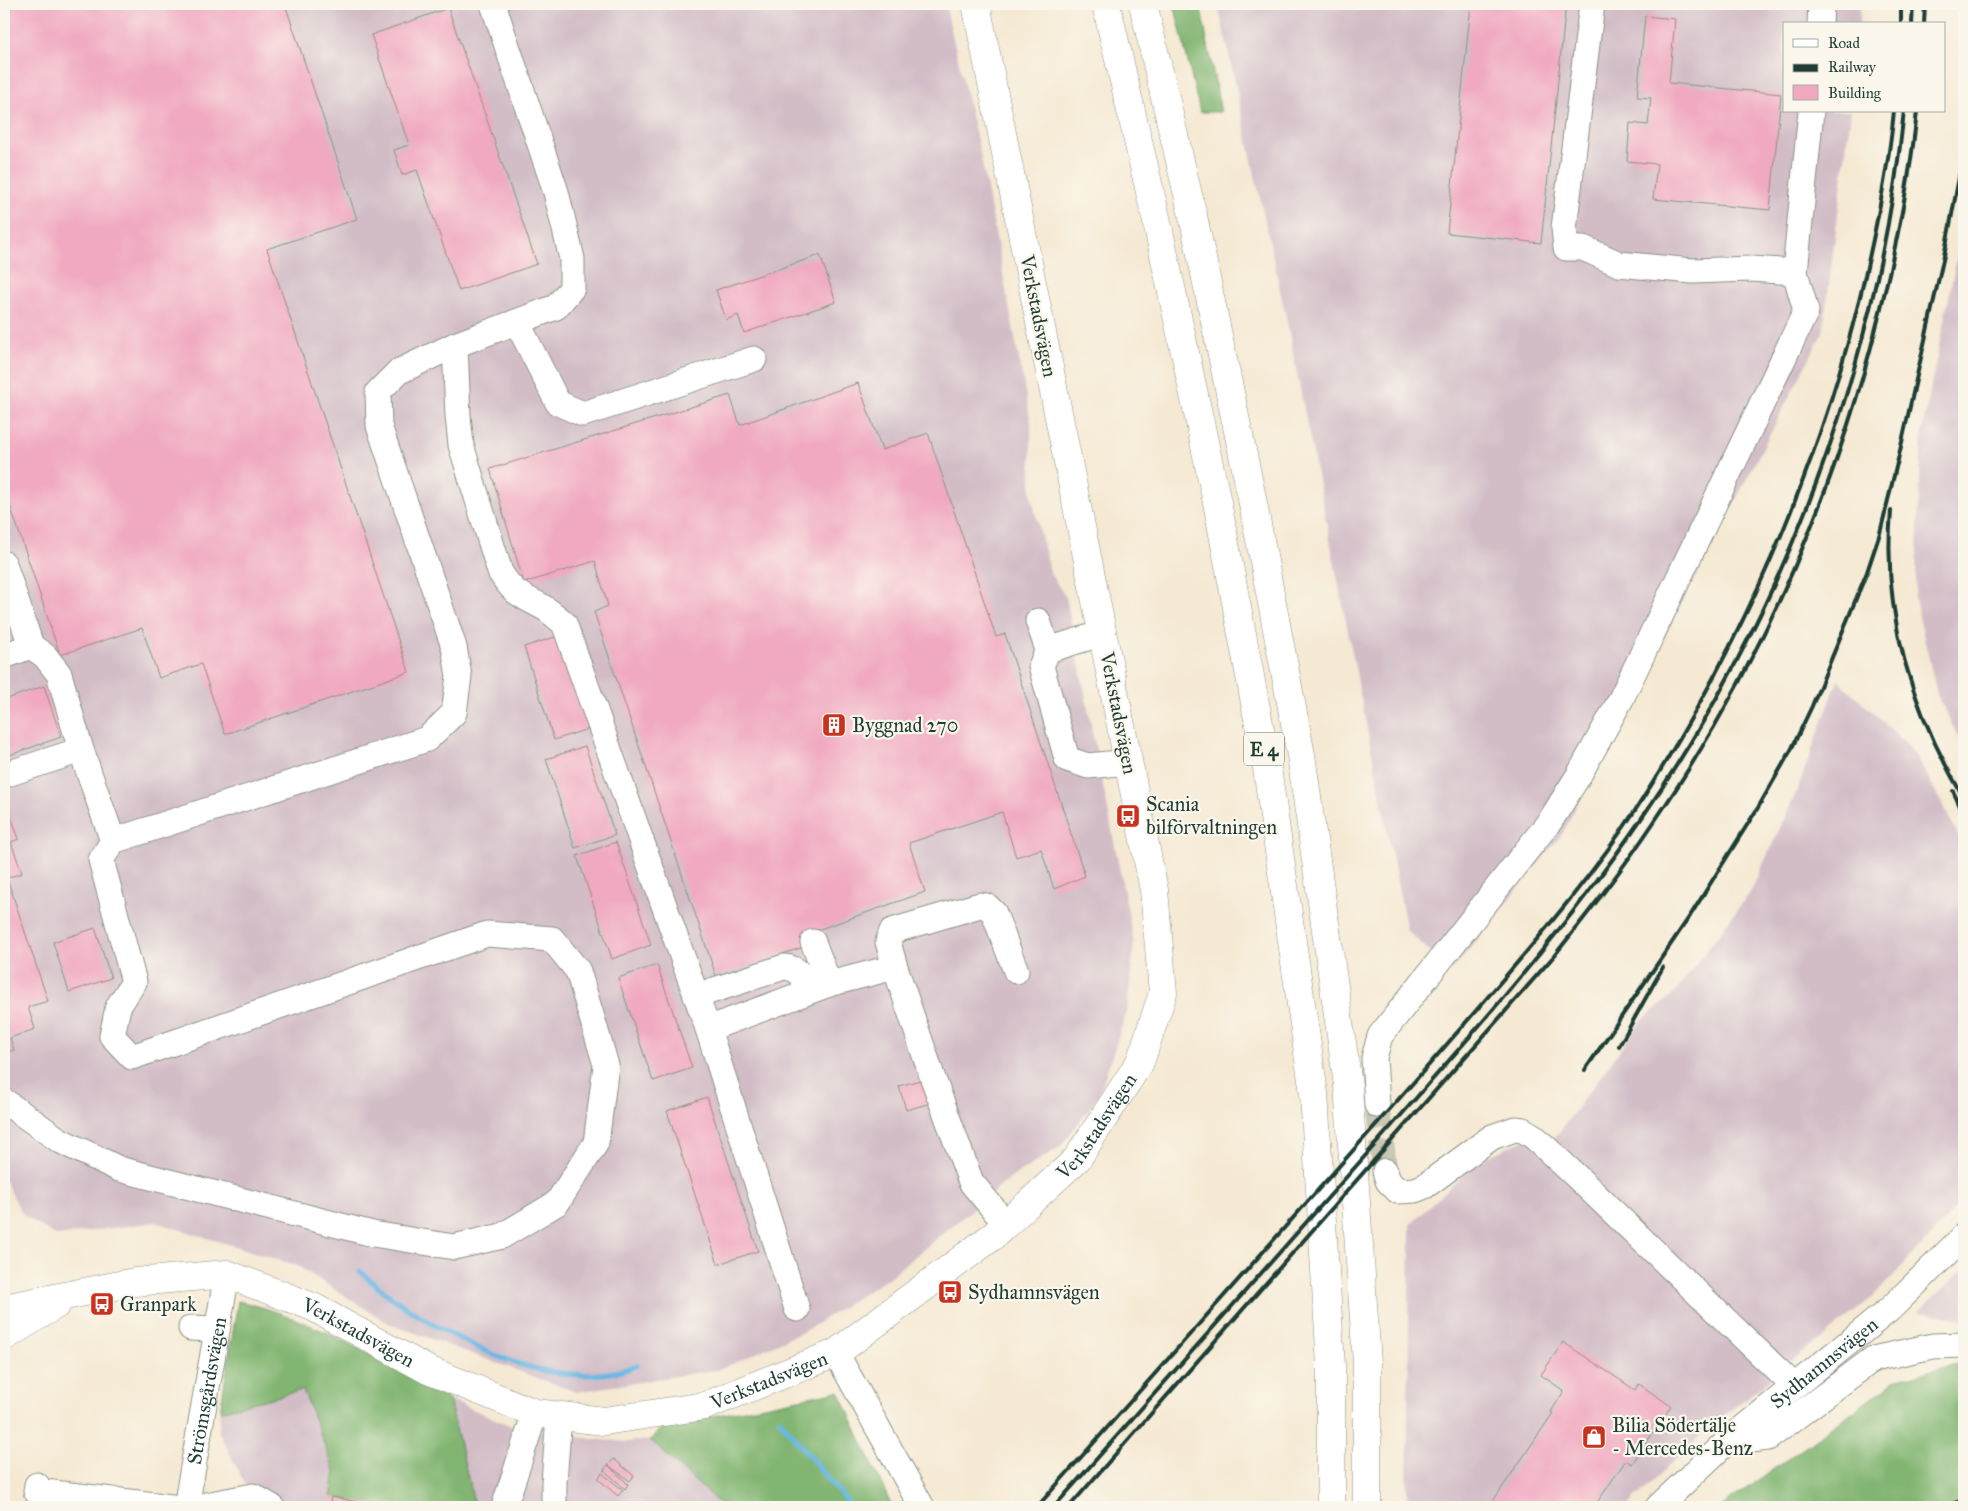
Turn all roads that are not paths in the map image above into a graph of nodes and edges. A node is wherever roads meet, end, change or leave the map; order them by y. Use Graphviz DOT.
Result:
graph roads {
  1 [pos="493,4"];
  2 [pos="976,4"];
  3 [pos="1106,4"];
  4 [pos="1143,4"];
  5 [pos="1592,4"];
  6 [pos="1821,4"];
  7 [pos="1820,22"];
  8 [pos="1811,112"];
  9 [pos="1795,272"];
  10 [pos="517,322"];
  11 [pos="455,345"];
  12 [pos="754,359"];
  13 [pos="4,564"];
  14 [pos="1038,621"];
  15 [pos="1103,633"];
  16 [pos="31,646"];
  17 [pos="1048,650"];
  18 [pos="4,656"];
  19 [pos="81,750"];
  20 [pos="1129,762"];
  21 [pos="4,774"];
  22 [pos="113,841"];
  23 [pos="813,942"];
  24 [pos="895,967"];
  25 [pos="1016,971"];
  26 [pos="820,988"];
  27 [pos="696,996"];
  28 [pos="708,1029"];
  29 [pos="4,1100"];
  30 [pos="1377,1105"];
  31 [pos="1385,1171"];
  32 [pos="1006,1224"];
  33 [pos="1964,1236"];
  34 [pos="227,1274"];
  35 [pos="69,1296"];
  36 [pos="4,1308"];
  37 [pos="797,1309"];
  38 [pos="191,1328"];
  39 [pos="217,1329"];
  40 [pos="4,1337"];
  41 [pos="1964,1345"];
  42 [pos="836,1353"];
  43 [pos="1794,1386"];
  44 [pos="547,1415"];
  45 [pos="1726,1443"];
  46 [pos="36,1485"];
  47 [pos="172,1507"];
  48 [pos="186,1507"];
  49 [pos="195,1507"];
  50 [pos="272,1507"];
  51 [pos="509,1507"];
  52 [pos="554,1507"];
  53 [pos="922,1507"];
  54 [pos="1331,1507"];
  55 [pos="1367,1507"];
  56 [pos="1658,1507"];
  1 -- 10 [label="street"];
  2 -- 15 [label="main road, Verkstadsvägen"];
  3 -- 54 [label="main road, E 4"];
  4 -- 55 [label="main road, E 4"];
  5 -- 9 [label="street"];
  6 -- 7 [label="street"];
  8 -- 9 [label="street"];
  9 -- 30 [label="street"];
  10 -- 11 [label="street"];
  10 -- 12 [label="street"];
  11 -- 22 [label="street"];
  11 -- 27 [label="street"];
  13 -- 16 [label="street"];
  14 -- 17 [label="street"];
  15 -- 17 [label="street"];
  15 -- 20 [label="main road, Verkstadsvägen"];
  16 -- 18 [label="street"];
  16 -- 19 [label="street"];
  17 -- 20 [label="street"];
  19 -- 21 [label="street"];
  19 -- 22 [label="street"];
  20 -- 32 [label="main road, Verkstadsvägen"];
  22 -- 29 [label="street"];
  23 -- 26 [label="street"];
  24 -- 25 [label="street"];
  24 -- 26 [label="street"];
  24 -- 32 [label="street"];
  26 -- 27 [label="street"];
  26 -- 28 [label="street"];
  27 -- 28 [label="street"];
  28 -- 37 [label="street"];
  31 -- 43 [label="street"];
  32 -- 42 [label="main road, Verkstadsvägen"];
  33 -- 43 [label="street, Sydhamnsvägen"];
  34 -- 35 [label="main road, Verkstadsvägen"];
  34 -- 39 [label="street, Strömsgårdsvägen"];
  34 -- 44 [label="main road, Verkstadsvägen"];
  35 -- 36 [label="main road, Verkstadsvägen"];
  35 -- 40 [label="main road, Verkstadsvägen"];
  38 -- 39 [label="street"];
  39 -- 48 [label="street, Strömsgårdsvägen"];
  41 -- 45 [label="street"];
  42 -- 44 [label="main road, Verkstadsvägen"];
  42 -- 53 [label="street"];
  43 -- 45 [label="street, Sydhamnsvägen"];
  44 -- 51 [label="street"];
  44 -- 52 [label="street"];
  45 -- 56 [label="street, Sydhamnsvägen"];
  46 -- 47 [label="street"];
  49 -- 50 [label="street"];
}
